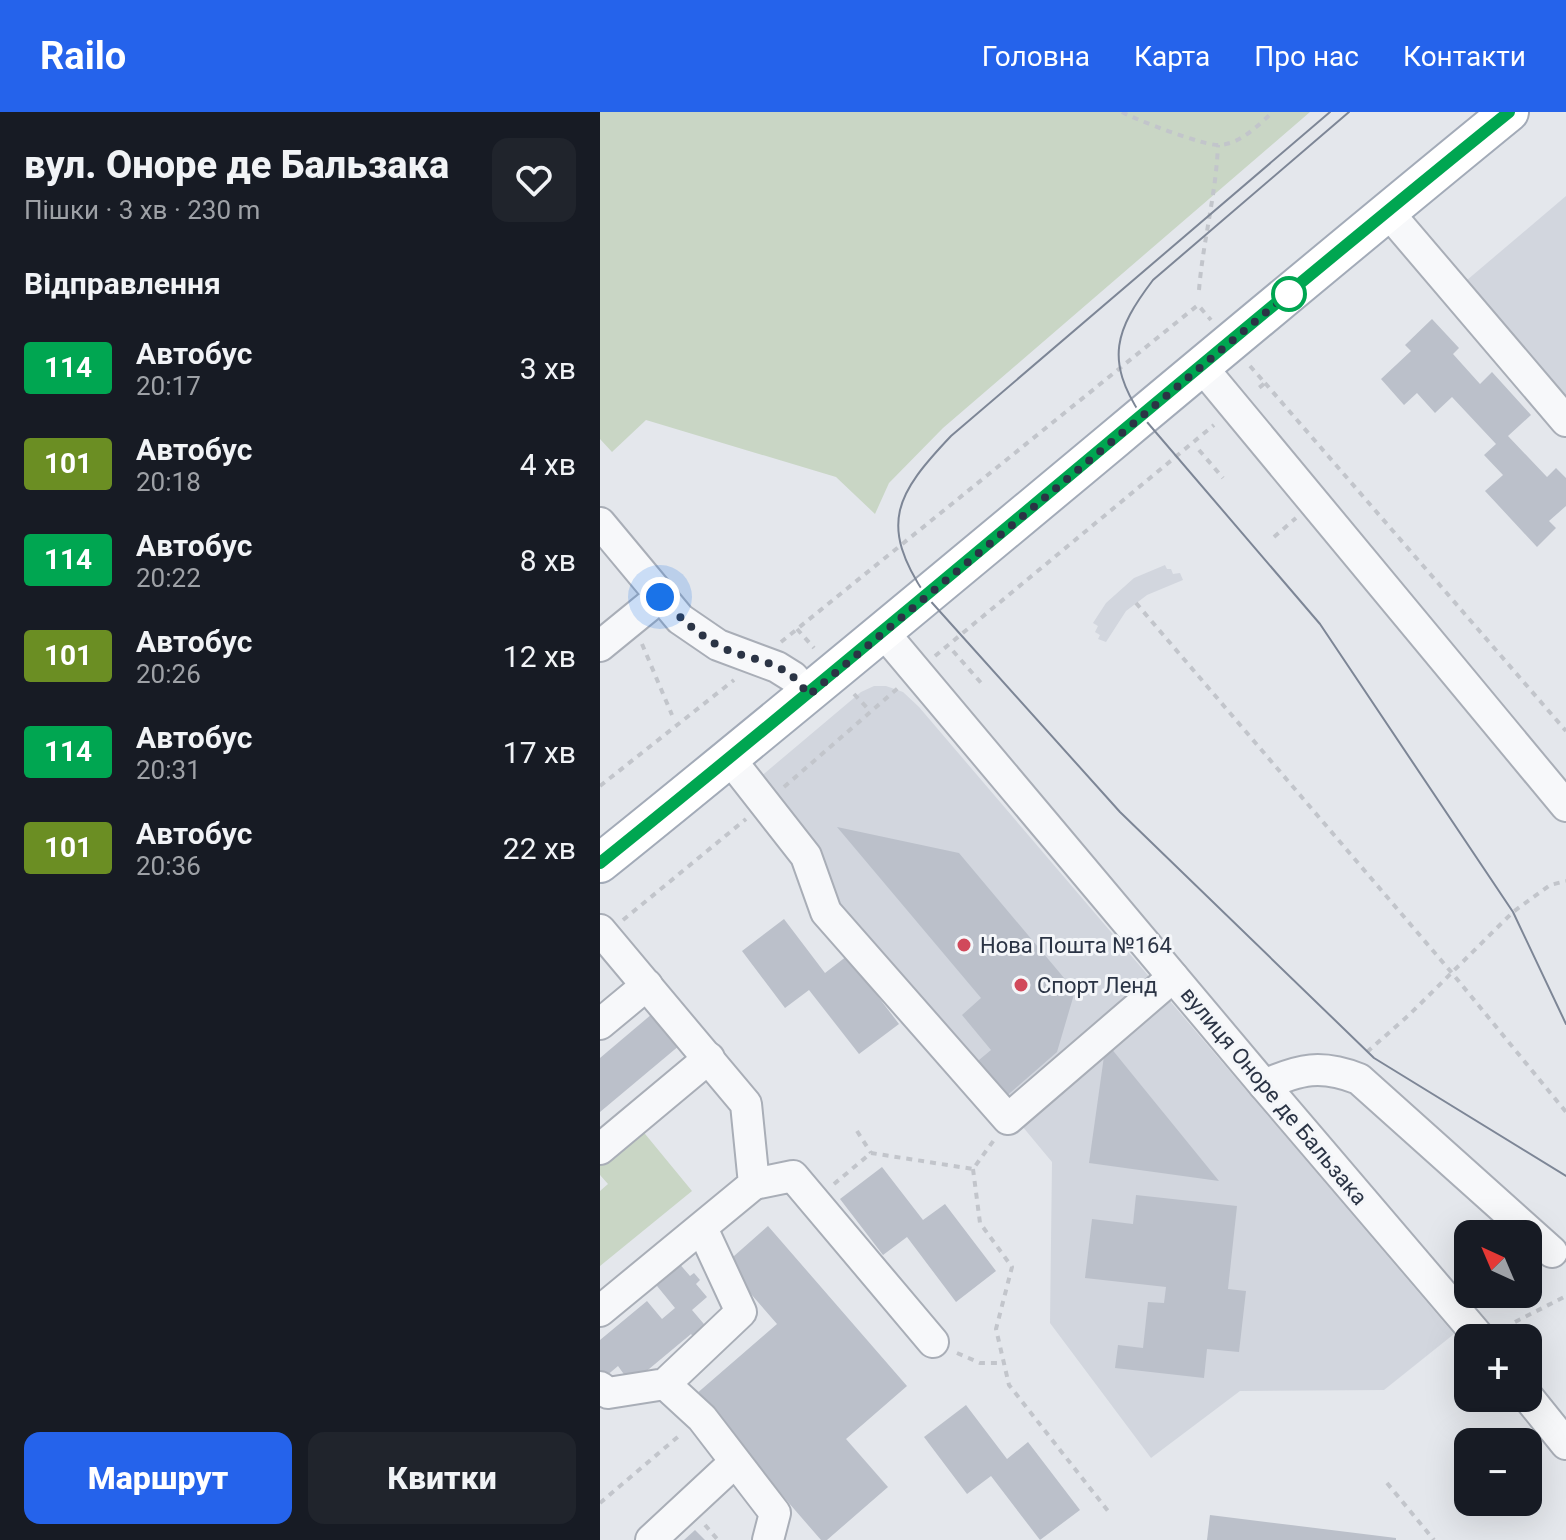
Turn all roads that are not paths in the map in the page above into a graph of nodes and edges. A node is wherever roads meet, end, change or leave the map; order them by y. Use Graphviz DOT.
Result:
graph roads {
  1 [pos="1509,112"];
  2 [pos="1387,211"];
  3 [pos="1201,366"];
  4 [pos="1566,421"];
  5 [pos="600,523"];
  6 [pos="660,597"];
  7 [pos="884,633"];
  8 [pos="600,646"];
  9 [pos="809,695"];
  10 [pos="730,759"];
  11 [pos="1566,806"];
  12 [pos="600,863"];
  13 [pos="600,930"];
  14 [pos="1173,977"];
  15 [pos="647,985"];
  16 [pos="600,1024"];
  17 [pos="709,1058"];
  18 [pos="1264,1085"];
  19 [pos="600,1149"];
  20 [pos="754,1184"];
  21 [pos="702,1228"];
  22 [pos="1552,1252"];
  23 [pos="600,1311"];
  24 [pos="1468,1324"];
  25 [pos="933,1342"];
  26 [pos="665,1384"];
  27 [pos="600,1387"];
  28 [pos="1540,1412"];
  29 [pos="1566,1444"];
  30 [pos="735,1462"];
  31 [pos="651,1540"];
  32 [pos="768,1540"];
  1 -- 2 [label="main road"];
  2 -- 3 [label="main road"];
  2 -- 4 [label="street"];
  3 -- 7 [label="main road"];
  3 -- 11 [label="street"];
  5 -- 6 [label="street"];
  6 -- 8 [label="street"];
  6 -- 9 [label="street"];
  7 -- 9 [label="main road"];
  7 -- 14 [label="street, вулиця Оноре де Бальзака"];
  9 -- 10 [label="main road"];
  10 -- 12 [label="main road"];
  10 -- 14 [label="street"];
  13 -- 15 [label="street"];
  14 -- 18 [label="street, вулиця Оноре де Бальзака"];
  15 -- 16 [label="street"];
  15 -- 17 [label="street"];
  17 -- 19 [label="street"];
  17 -- 20 [label="street"];
  18 -- 22 [label="street"];
  18 -- 24 [label="street, вулиця Оноре де Бальзака"];
  20 -- 21 [label="street"];
  20 -- 25 [label="street"];
  21 -- 23 [label="street"];
  21 -- 26 [label="street"];
  26 -- 27 [label="street"];
  26 -- 30 [label="street"];
  28 -- 29 [label="street"];
  30 -- 31 [label="street"];
  30 -- 32 [label="street"];
}
